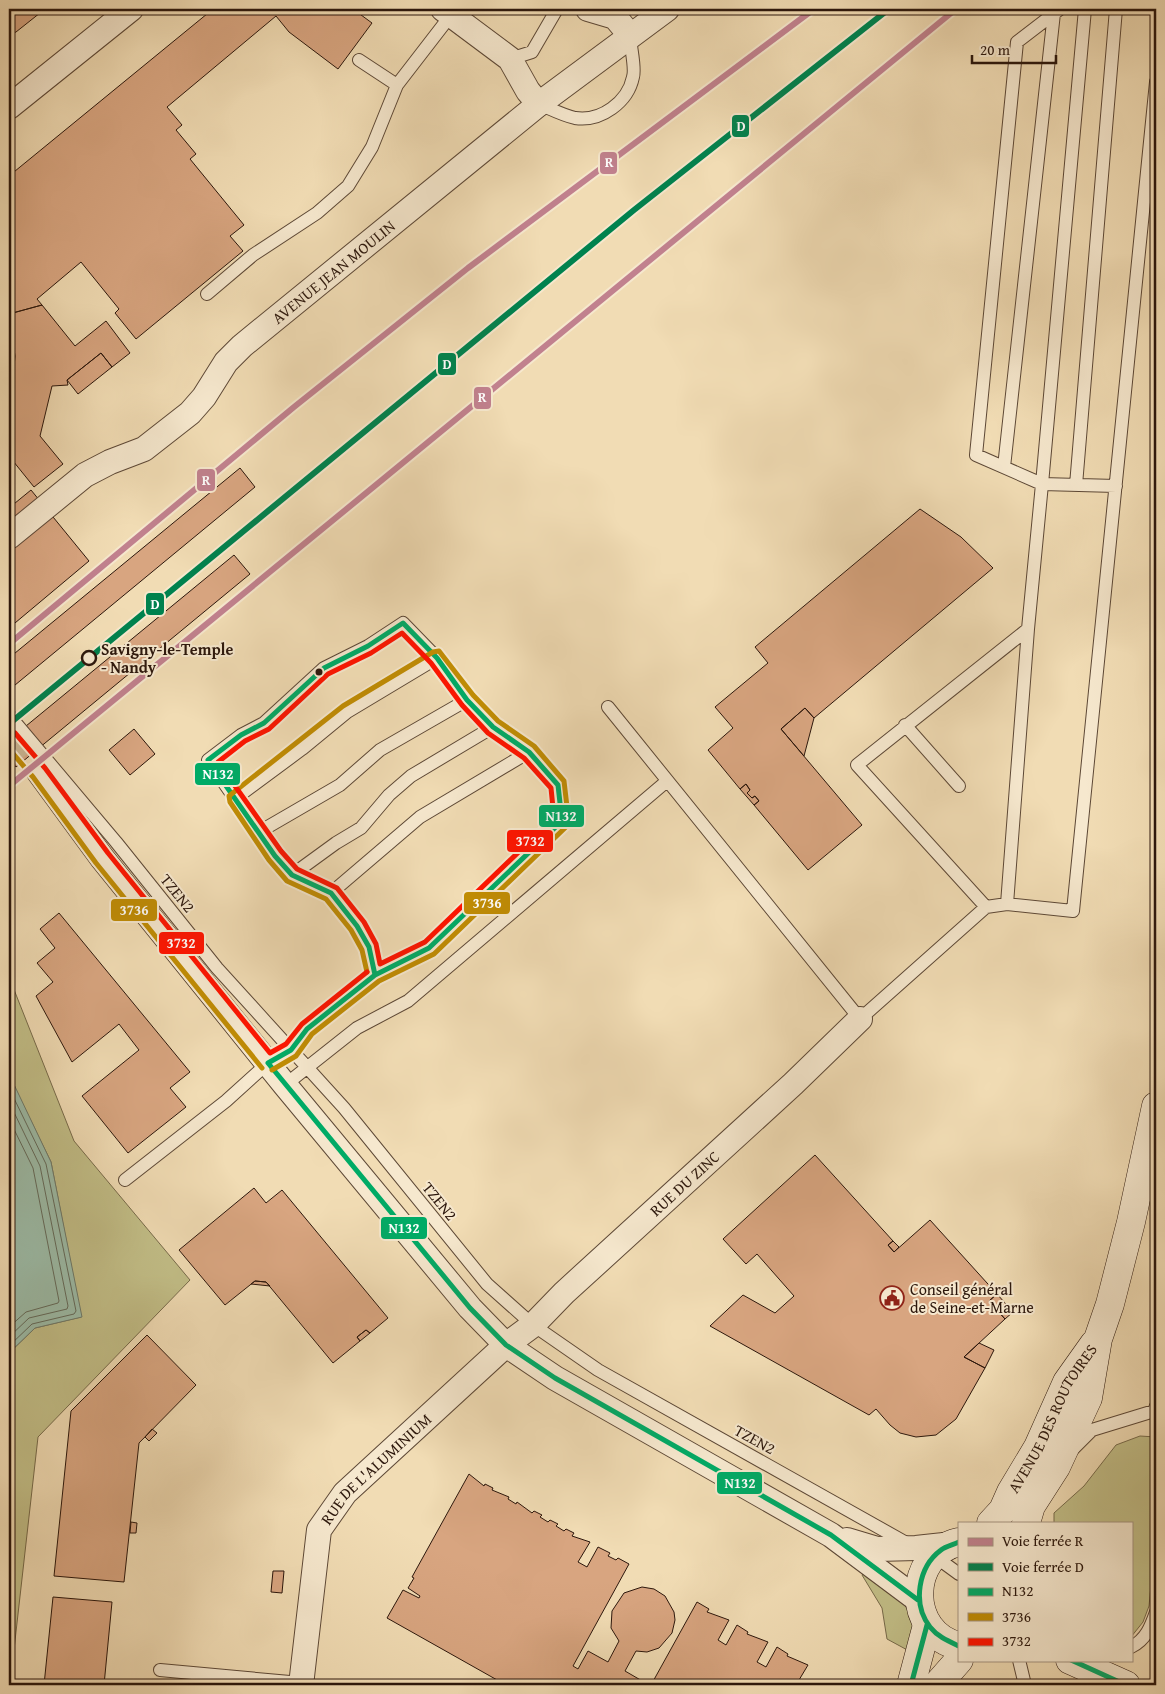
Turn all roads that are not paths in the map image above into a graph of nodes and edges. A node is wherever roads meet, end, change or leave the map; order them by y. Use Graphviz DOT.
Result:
graph roads {
  1 [pos="131,9"];
  2 [pos="557,9"];
  3 [pos="588,9"];
  4 [pos="667,9"];
  5 [pos="1085,9"];
  6 [pos="1116,9"];
  7 [pos="1057,11"];
  8 [pos="447,12"];
  9 [pos="630,35"];
  10 [pos="510,59"];
  11 [pos="358,60"];
  12 [pos="1156,82"];
  13 [pos="397,85"];
  14 [pos="539,104"];
  15 [pos="9,107"];
  16 [pos="207,294"];
  17 [pos="1004,467"];
  18 [pos="1042,484"];
  19 [pos="1076,485"];
  20 [pos="1116,486"];
  21 [pos="9,537"];
  22 [pos="1028,629"];
  23 [pos="437,658"];
  24 [pos="467,700"];
  25 [pos="608,706"];
  26 [pos="9,715"];
  27 [pos="905,725"];
  28 [pos="493,726"];
  29 [pos="529,752"];
  30 [pos="39,772"];
  31 [pos="668,781"];
  32 [pos="959,786"];
  33 [pos="236,798"];
  34 [pos="259,832"];
  35 [pos="292,875"];
  36 [pos="331,894"];
  37 [pos="1007,904"];
  38 [pos="986,907"];
  39 [pos="375,975"];
  40 [pos="860,1019"];
  41 [pos="291,1050"];
  42 [pos="268,1063"];
  43 [pos="308,1067"];
  44 [pos="285,1085"];
  45 [pos="1156,1106"];
  46 [pos="125,1180"];
  47 [pos="533,1325"];
  48 [pos="1098,1339"];
  49 [pos="506,1345"];
  50 [pos="1156,1406"];
  51 [pos="1056,1467"];
  52 [pos="992,1522"];
  53 [pos="1026,1522"];
  54 [pos="831,1535"];
  55 [pos="941,1547"];
  56 [pos="958,1572"];
  57 [pos="918,1600"];
  58 [pos="1156,1612"];
  59 [pos="927,1625"];
  60 [pos="958,1646"];
  61 [pos="1132,1646"];
  62 [pos="958,1661"];
  63 [pos="1019,1662"];
  64 [pos="1074,1662"];
  65 [pos="1110,1662"];
  66 [pos="160,1670"];
  67 [pos="301,1684"];
  68 [pos="911,1685"];
  69 [pos="937,1685"];
  70 [pos="1025,1685"];
  71 [pos="1126,1685"];
  72 [pos="1139,1685"];
  1 -- 15 [label="street"];
  2 -- 10 [label="lane"];
  3 -- 9 [label="street"];
  4 -- 9 [label="street, AVENUE JEAN MOULIN"];
  5 -- 18 [label="lane"];
  6 -- 19 [label="lane"];
  7 -- 17 [label="lane"];
  7 -- 17 [label="lane"];
  8 -- 10 [label="street"];
  8 -- 13 [label="lane"];
  9 -- 14 [label="street, AVENUE JEAN MOULIN"];
  9 -- 14 [label="lane"];
  10 -- 14 [label="street"];
  11 -- 13 [label="lane"];
  12 -- 20 [label="lane"];
  13 -- 16 [label="lane"];
  14 -- 21 [label="street, AVENUE JEAN MOULIN"];
  17 -- 18 [label="lane"];
  18 -- 19 [label="lane"];
  18 -- 22 [label="lane"];
  19 -- 20 [label="lane"];
  20 -- 37 [label="lane"];
  22 -- 27 [label="lane"];
  22 -- 37 [label="lane"];
  23 -- 24 [label="lane"];
  23 -- 33 [label="lane"];
  23 -- 33 [label="lane"];
  24 -- 28 [label="lane"];
  24 -- 34 [label="lane"];
  25 -- 31 [label="lane"];
  26 -- 41 [label="lane, TZEN2"];
  27 -- 32 [label="lane"];
  27 -- 38 [label="lane"];
  28 -- 29 [label="lane"];
  28 -- 35 [label="lane"];
  29 -- 36 [label="lane"];
  29 -- 39 [label="lane"];
  30 -- 42 [label="street"];
  31 -- 40 [label="lane"];
  31 -- 43 [label="lane"];
  33 -- 34 [label="lane"];
  34 -- 35 [label="lane"];
  35 -- 36 [label="lane"];
  36 -- 39 [label="lane"];
  37 -- 38 [label="lane"];
  38 -- 40 [label="lane"];
  39 -- 41 [label="lane"];
  40 -- 47 [label="street, RUE DU ZINC"];
  41 -- 42 [label="lane"];
  41 -- 43 [label="lane, TZEN2"];
  42 -- 44 [label="street"];
  42 -- 46 [label="lane"];
  43 -- 44 [label="lane"];
  43 -- 47 [label="lane, TZEN2"];
  44 -- 49 [label="street"];
  45 -- 48 [label="street, AVENUE DES ROUTOIRES"];
  47 -- 49 [label="street, RUE DU ZINC"];
  47 -- 55 [label="lane, TZEN2"];
  48 -- 51 [label="street, AVENUE DES ROUTOIRES"];
  48 -- 52 [label="street, AVENUE DES ROUTOIRES"];
  49 -- 54 [label="street"];
  49 -- 67 [label="street, RUE DE L'ALUMINIUM"];
  50 -- 51 [label="lane"];
  51 -- 53 [label="street, AVENUE DES ROUTOIRES"];
  54 -- 55 [label="street"];
  54 -- 57 [label="street"];
  55 -- 56 [label="lane, TZEN2"];
  55 -- 57 [label="street"];
  57 -- 59 [label="street"];
  58 -- 61 [label="lane"];
  59 -- 60 [label="street"];
  59 -- 68 [label="street"];
  62 -- 69 [label="street"];
  63 -- 70 [label="lane"];
  64 -- 71 [label="street"];
  65 -- 72 [label="street"];
  66 -- 67 [label="lane"];
}
